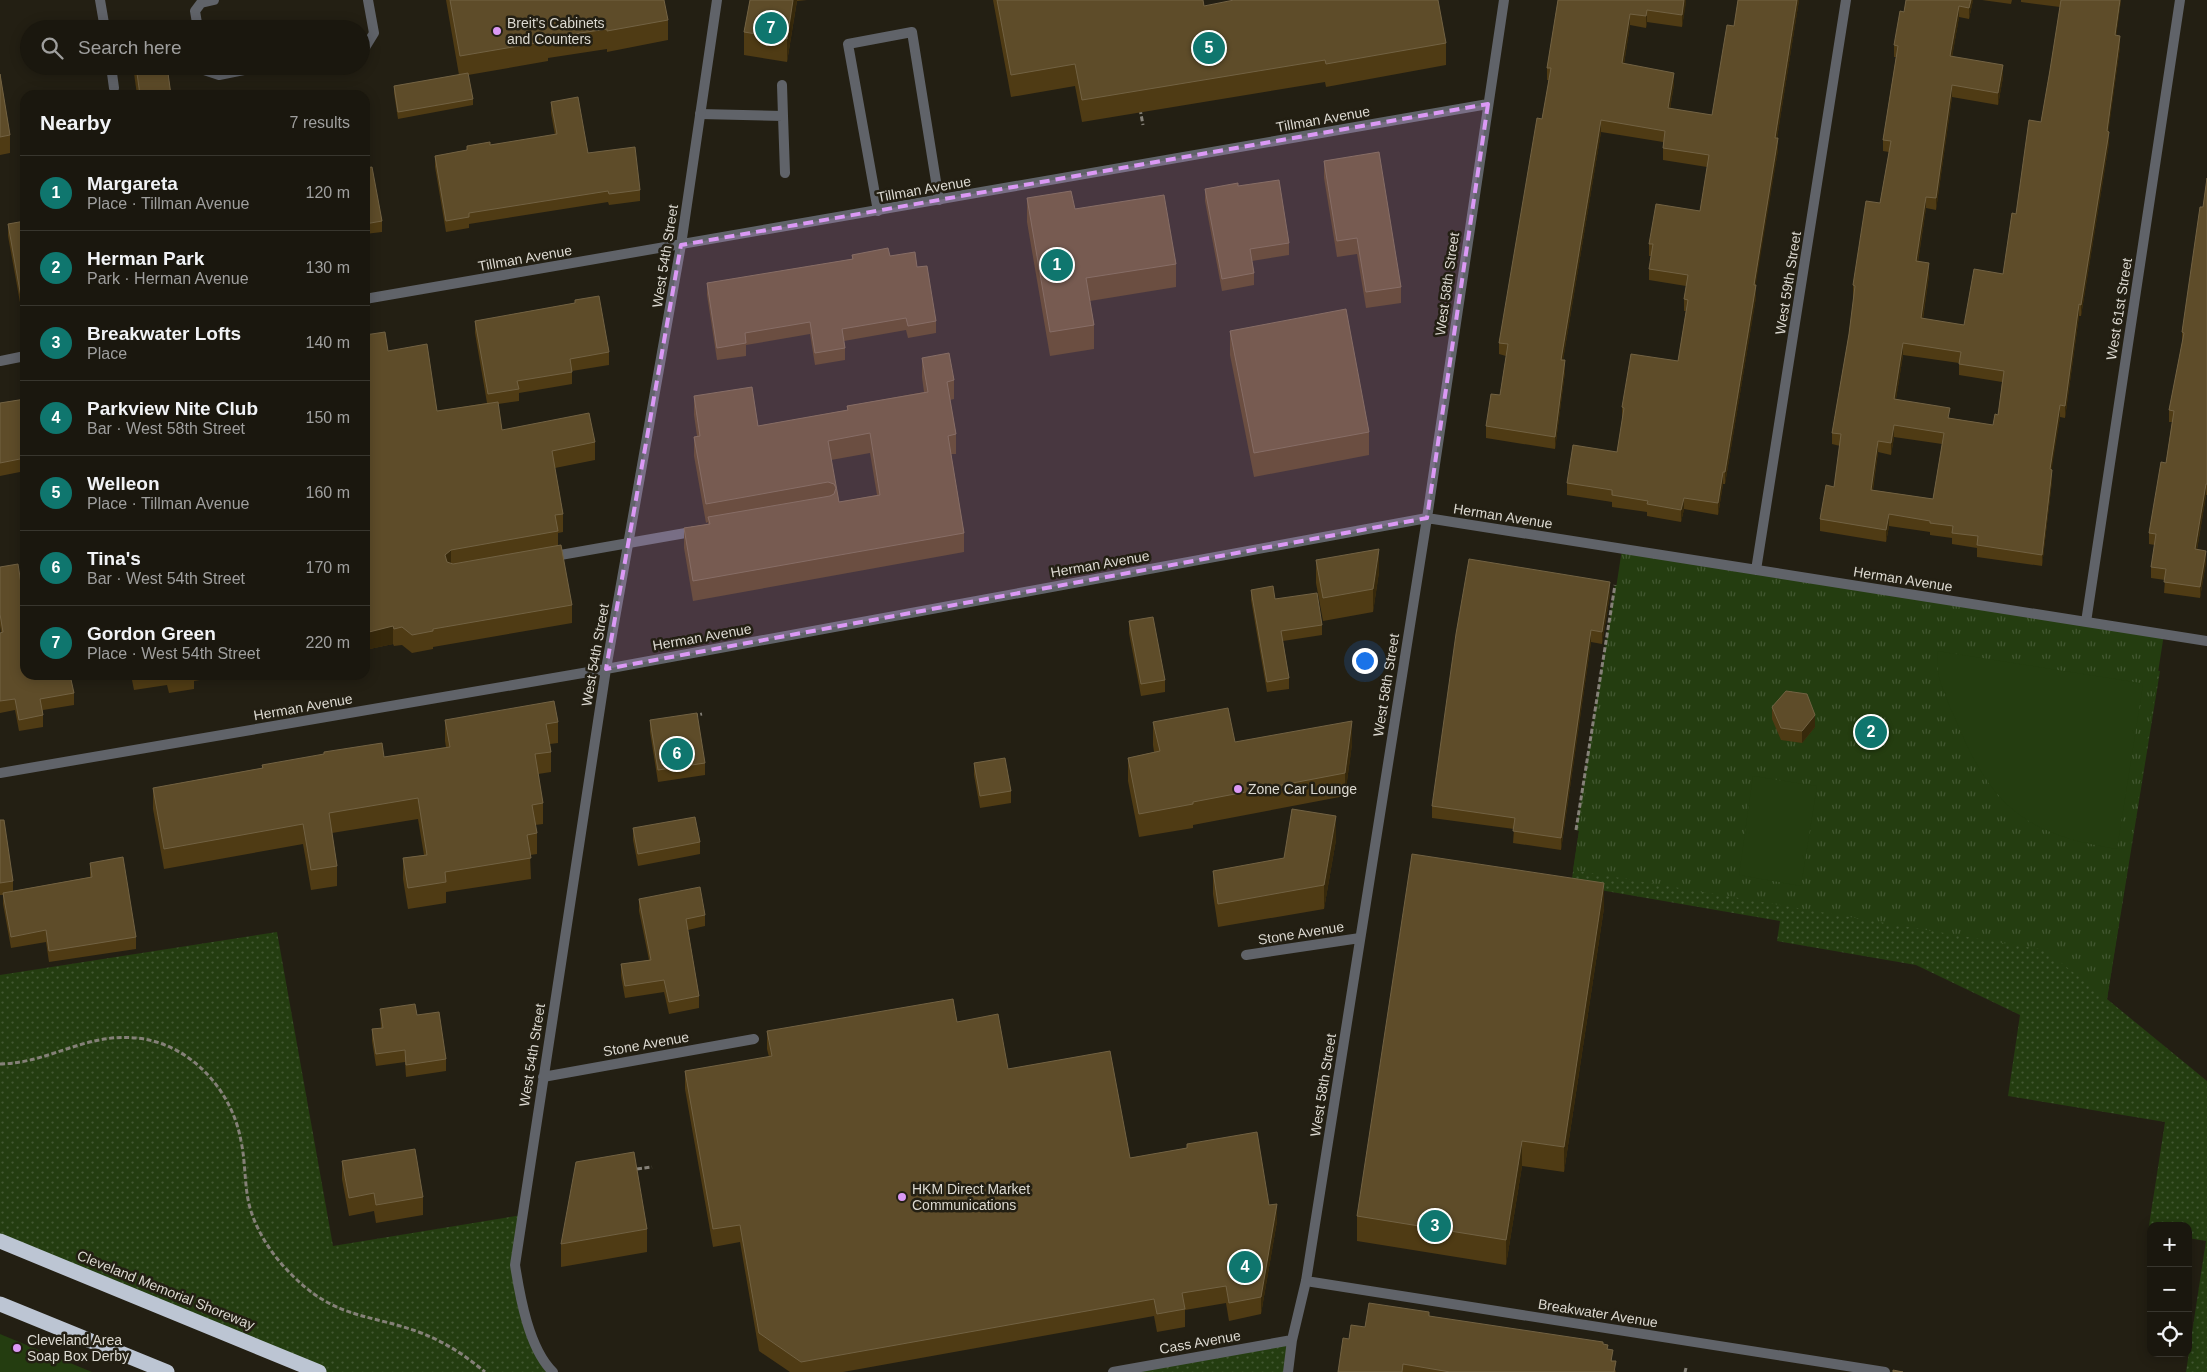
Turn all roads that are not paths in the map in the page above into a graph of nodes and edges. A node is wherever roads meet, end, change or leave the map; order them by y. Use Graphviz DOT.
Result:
graph roads {
  1 [pos="100,0"];
  2 [pos="214,0"];
  3 [pos="368,0"];
  4 [pos="717,0"];
  5 [pos="1504,0"];
  6 [pos="1846,0"];
  7 [pos="2180,0"];
  8 [pos="103,20"];
  9 [pos="196,20"];
  10 [pos="370,40"];
  11 [pos="112,75"];
  12 [pos="782,85"];
  13 [pos="114,88"];
  14 [pos="1488,104"];
  15 [pos="700,114"];
  16 [pos="783,116"];
  17 [pos="785,173"];
  18 [pos="939,200"];
  19 [pos="878,211"];
  20 [pos="681,245"];
  21 [pos="370,298"];
  22 [pos="20,357"];
  23 [pos="0,361"];
  24 [pos="1427,518"];
  25 [pos="703,530"];
  26 [pos="628,543"];
  27 [pos="536,560"];
  28 [pos="1756,570"];
  29 [pos="2086,622"];
  30 [pos="2207,641"];
  31 [pos="606,669"];
  32 [pos="0,773"];
  33 [pos="1360,938"];
  34 [pos="1246,955"];
  35 [pos="754,1039"];
  36 [pos="543,1077"];
  37 [pos="0,1241"];
  38 [pos="1306,1281"];
  39 [pos="0,1304"];
  40 [pos="1292,1340"];
  41 [pos="167,1372"];
  42 [pos="320,1372"];
  43 [pos="553,1372"];
  44 [pos="1113,1372"];
  45 [pos="1288,1372"];
  46 [pos="1886,1372"];
  1 -- 8 [label="street"];
  2 -- 9 [label="street"];
  3 -- 10 [label="street"];
  4 -- 15 [label="street, West 54th Street"];
  5 -- 14 [label="street, West 58th Street"];
  6 -- 28 [label="street, West 59th Street"];
  7 -- 29 [label="street, West 61st Street"];
  11 -- 13 [label="street"];
  12 -- 16 [label="street"];
  14 -- 18 [label="street, Tillman Avenue"];
  14 -- 24 [label="street, West 58th Street"];
  15 -- 16 [label="street"];
  15 -- 20 [label="street, West 54th Street"];
  16 -- 17 [label="street"];
  18 -- 19 [label="street, Tillman Avenue"];
  18 -- 19 [label="street"];
  19 -- 20 [label="street, Tillman Avenue"];
  20 -- 21 [label="street, Tillman Avenue"];
  20 -- 26 [label="street, West 54th Street"];
  22 -- 23 [label="street"];
  24 -- 28 [label="street, Herman Avenue"];
  24 -- 31 [label="street, Herman Avenue"];
  24 -- 33 [label="street, West 58th Street"];
  25 -- 26 [label="street"];
  26 -- 27 [label="street"];
  26 -- 31 [label="street, West 54th Street"];
  28 -- 29 [label="street, Herman Avenue"];
  29 -- 30 [label="street, Herman Avenue"];
  31 -- 32 [label="street, Herman Avenue"];
  31 -- 36 [label="street, West 54th Street"];
  33 -- 34 [label="street, Stone Avenue"];
  33 -- 38 [label="street, West 58th Street"];
  35 -- 36 [label="street, Stone Avenue"];
  36 -- 43 [label="street, West 54th Street"];
  37 -- 42 [label="highway, Cleveland Memorial Shoreway"];
  38 -- 40 [label="street, West 58th Street"];
  38 -- 46 [label="street, Breakwater Avenue"];
  39 -- 41 [label="highway"];
  40 -- 44 [label="street, Cass Avenue"];
  40 -- 45 [label="street, West 58th Street"];
}
